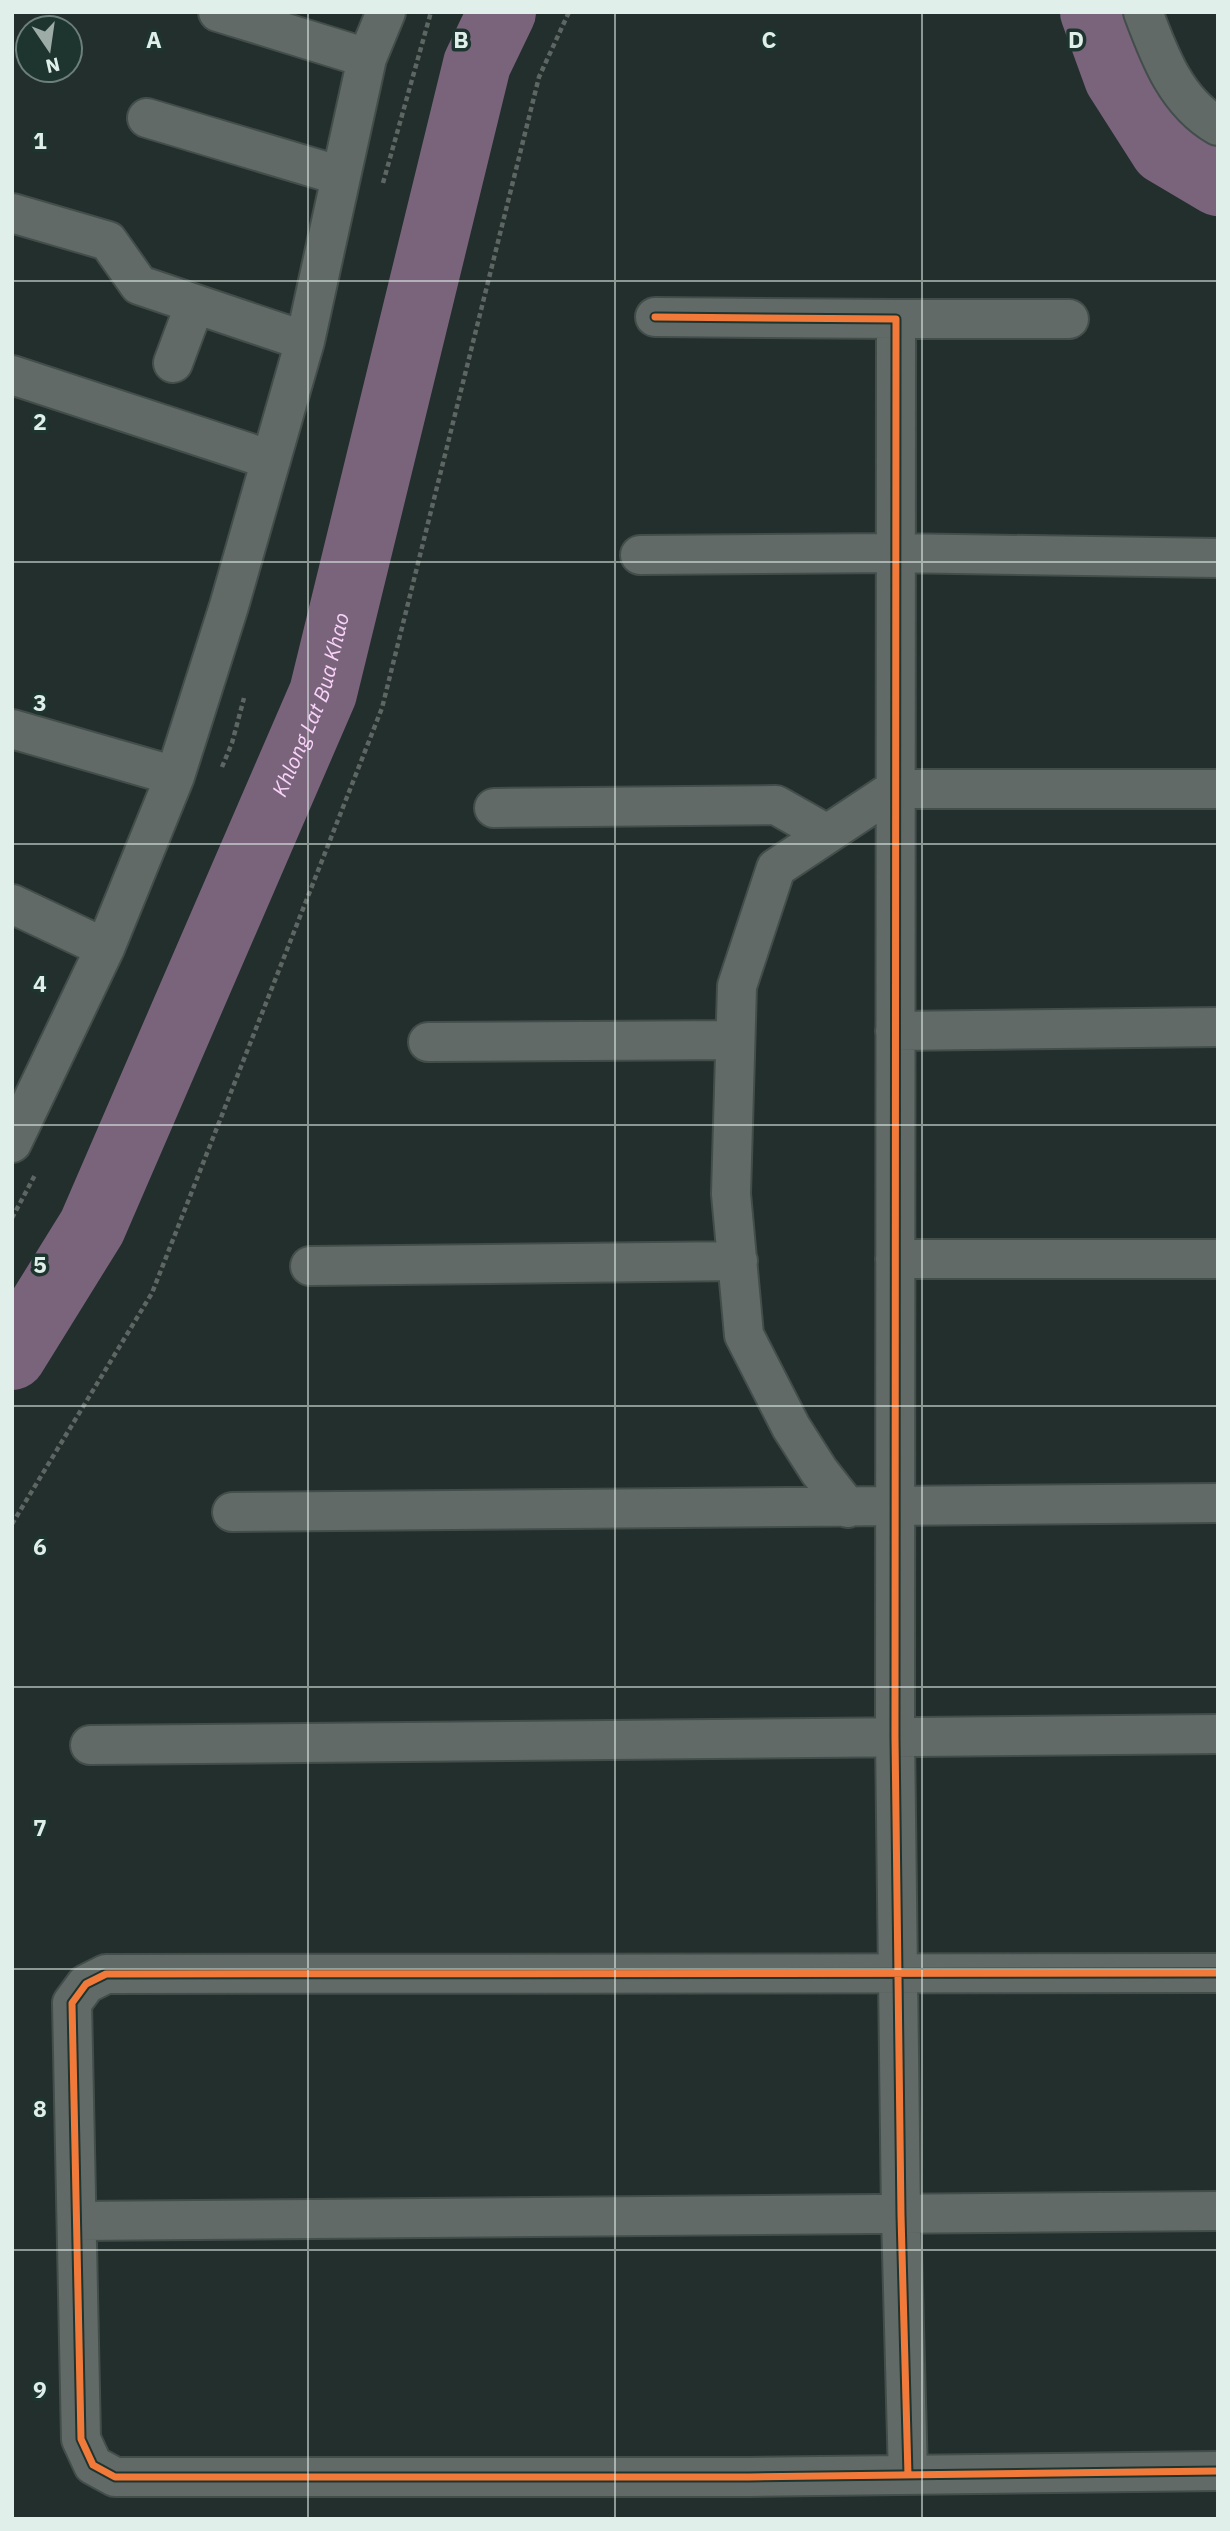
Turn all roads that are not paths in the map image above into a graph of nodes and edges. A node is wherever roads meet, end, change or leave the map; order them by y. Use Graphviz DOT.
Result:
graph roads {
  1 [pos="218,12"];
  2 [pos="386,12"];
  3 [pos="1143,12"];
  4 [pos="367,58"];
  5 [pos="148,118"];
  6 [pos="1218,126"];
  7 [pos="341,176"];
  8 [pos="12,213"];
  9 [pos="195,304"];
  10 [pos="655,317"];
  11 [pos="896,319"];
  12 [pos="1069,320"];
  13 [pos="305,341"];
  14 [pos="173,363"];
  15 [pos="12,375"];
  16 [pos="271,460"];
  17 [pos="895,553"];
  18 [pos="640,555"];
  19 [pos="1218,558"];
  20 [pos="12,729"];
  21 [pos="175,776"];
  22 [pos="895,789"];
  23 [pos="1218,789"];
  24 [pos="494,808"];
  25 [pos="827,834"];
  26 [pos="12,904"];
  27 [pos="105,948"];
  28 [pos="1218,1027"];
  29 [pos="895,1031"];
  30 [pos="735,1040"];
  31 [pos="428,1042"];
  32 [pos="13,1141"];
  33 [pos="895,1259"];
  34 [pos="1218,1259"];
  35 [pos="738,1261"];
  36 [pos="310,1266"];
  37 [pos="1218,1503"];
  38 [pos="848,1508"];
  39 [pos="895,1508"];
  40 [pos="232,1512"];
  41 [pos="1218,1734"];
  42 [pos="895,1737"];
  43 [pos="90,1745"];
  44 [pos="897,1973"];
  45 [pos="1218,1973"];
  46 [pos="1218,2211"];
  47 [pos="901,2215"];
  48 [pos="76,2221"];
  49 [pos="1218,2471"];
  50 [pos="908,2475"];
  1 -- 4 [label="street"];
  2 -- 4 [label="street"];
  3 -- 6 [label="street"];
  4 -- 7 [label="street"];
  5 -- 7 [label="street"];
  7 -- 13 [label="street"];
  8 -- 9 [label="street"];
  9 -- 13 [label="street"];
  9 -- 14 [label="street"];
  10 -- 11 [label="street"];
  11 -- 12 [label="street"];
  11 -- 17 [label="street"];
  13 -- 16 [label="street"];
  15 -- 16 [label="street"];
  16 -- 21 [label="street"];
  17 -- 18 [label="street"];
  17 -- 19 [label="street"];
  17 -- 22 [label="street"];
  20 -- 21 [label="street"];
  21 -- 27 [label="street"];
  22 -- 23 [label="street"];
  22 -- 25 [label="street"];
  22 -- 29 [label="street"];
  24 -- 25 [label="street"];
  25 -- 30 [label="street"];
  26 -- 27 [label="street"];
  27 -- 32 [label="street"];
  28 -- 29 [label="street"];
  29 -- 33 [label="street"];
  30 -- 31 [label="street"];
  30 -- 35 [label="street"];
  33 -- 34 [label="street"];
  33 -- 39 [label="street"];
  35 -- 36 [label="street"];
  35 -- 38 [label="street"];
  37 -- 39 [label="street"];
  38 -- 39 [label="street"];
  38 -- 40 [label="street"];
  39 -- 42 [label="street"];
  41 -- 42 [label="street"];
  42 -- 43 [label="street"];
  42 -- 44 [label="street"];
  44 -- 45 [label="street"];
  44 -- 47 [label="street"];
  44 -- 48 [label="street"];
  46 -- 47 [label="street"];
  47 -- 48 [label="street"];
  47 -- 50 [label="street"];
  48 -- 50 [label="street"];
  49 -- 50 [label="street"];
}
